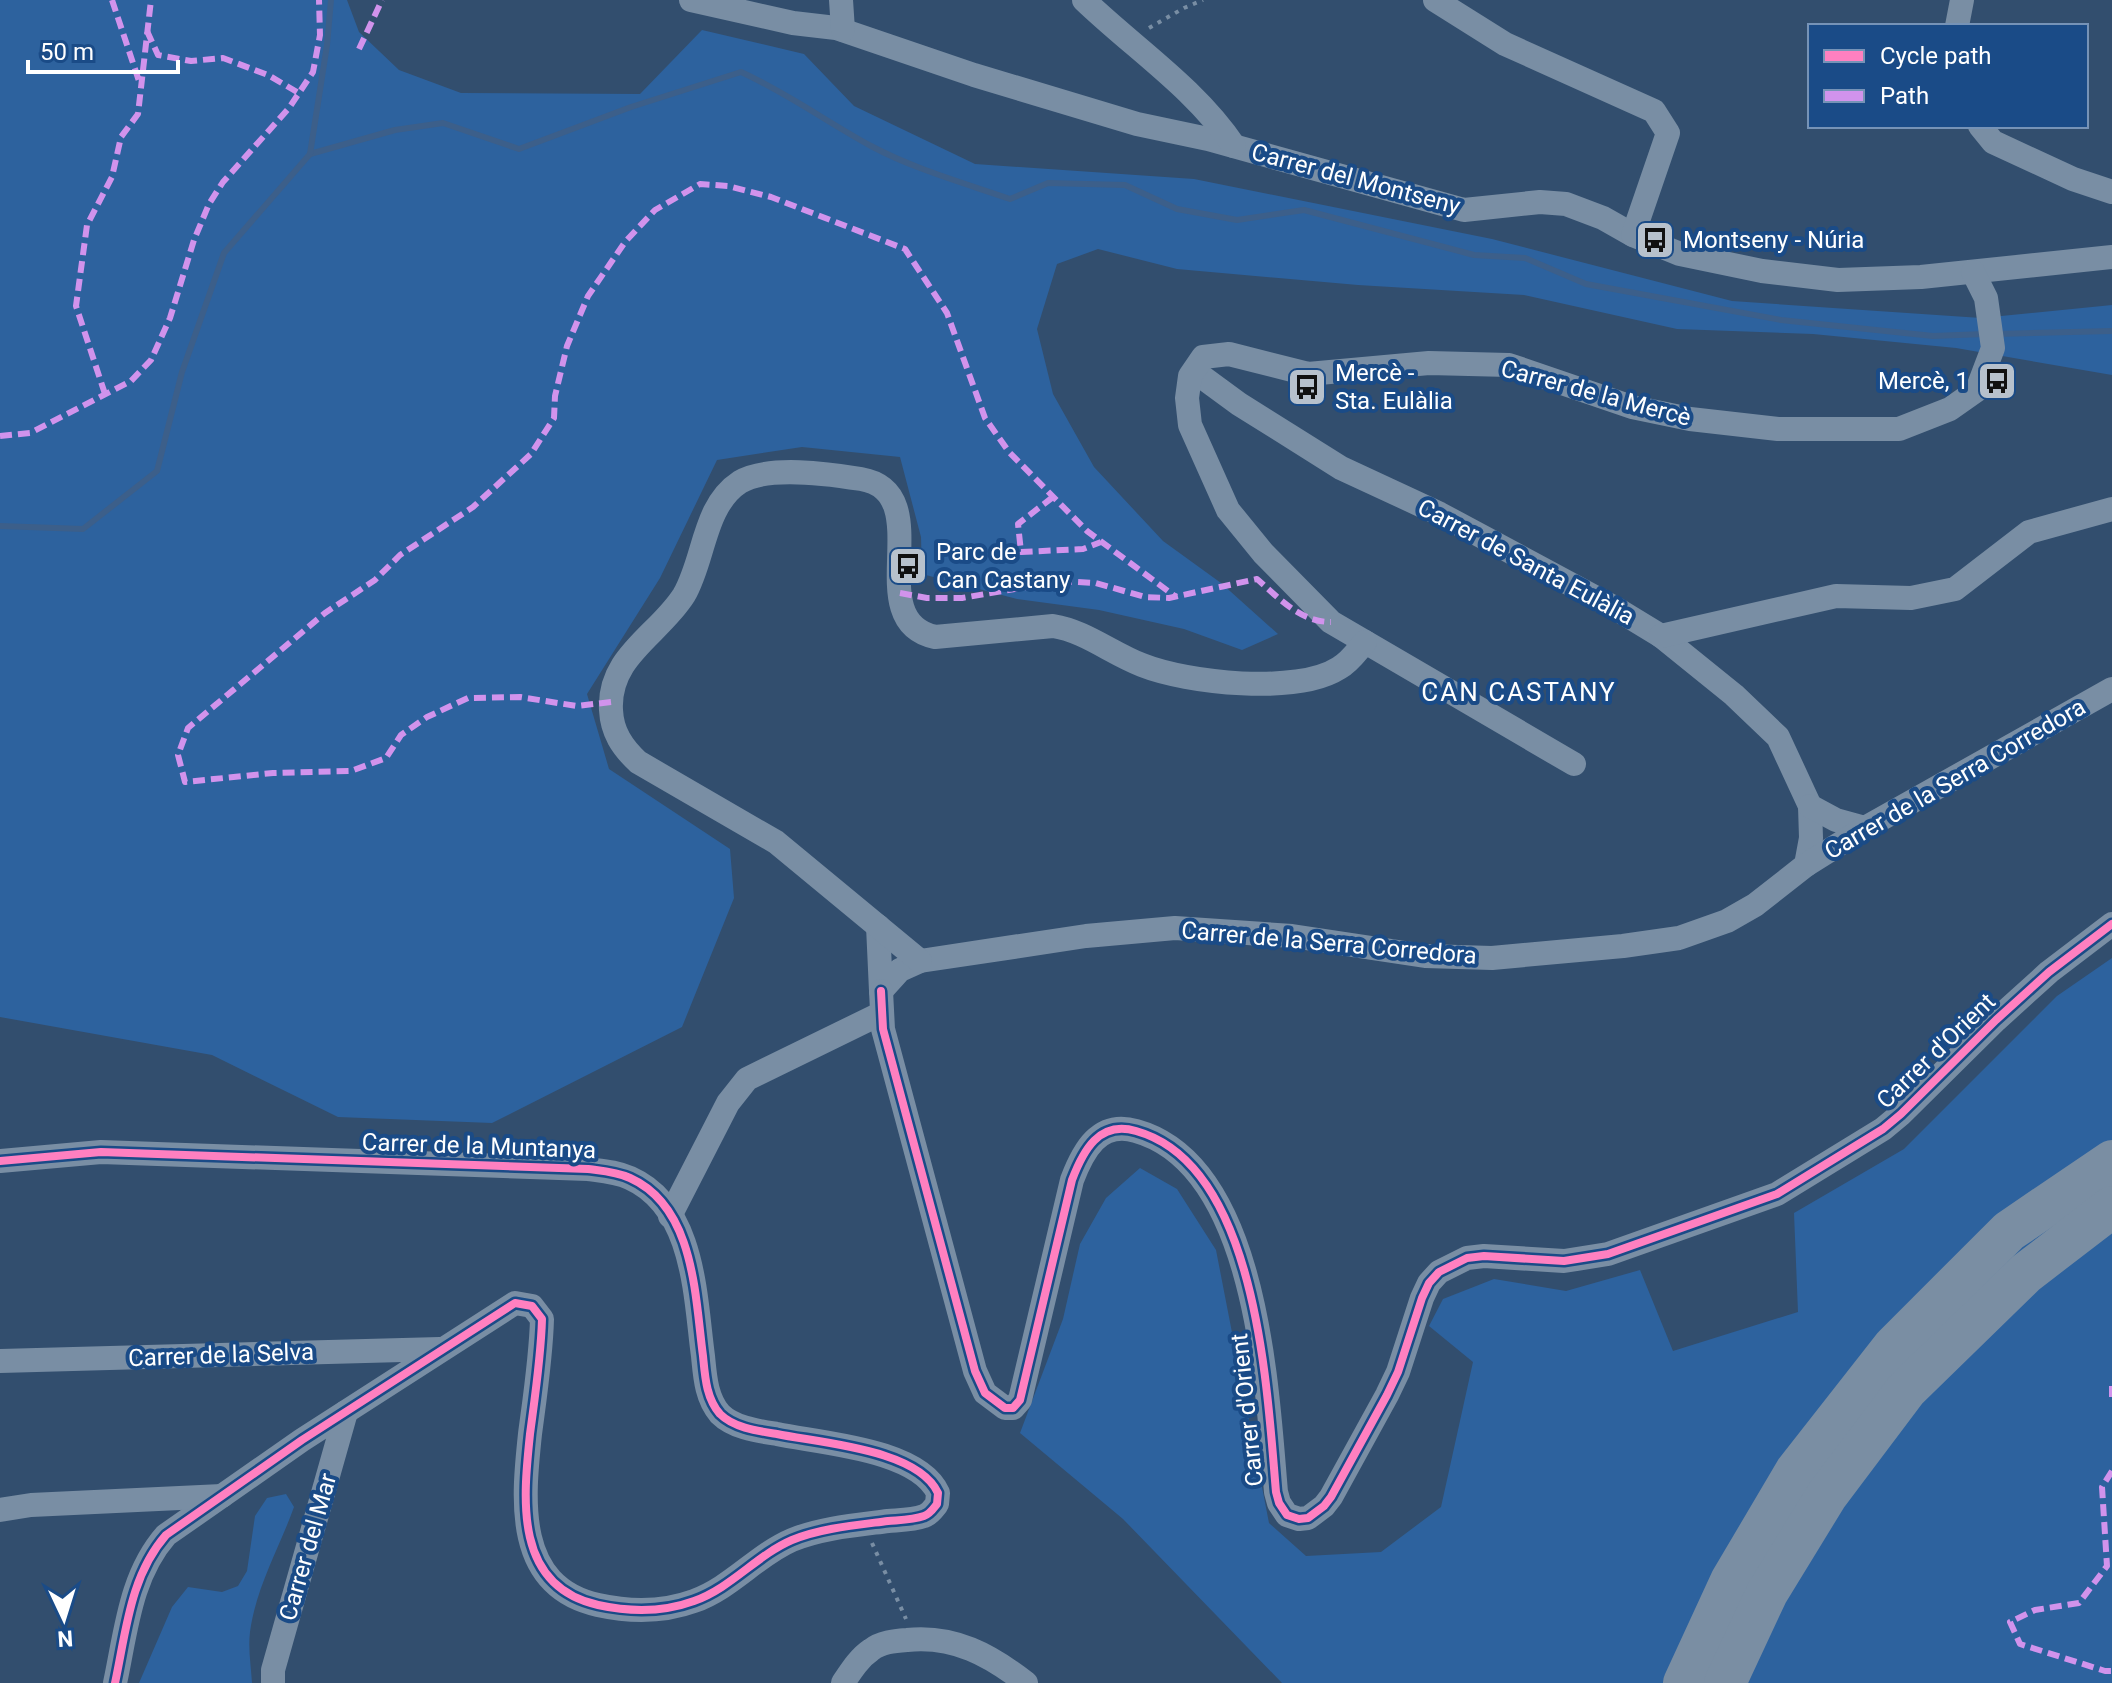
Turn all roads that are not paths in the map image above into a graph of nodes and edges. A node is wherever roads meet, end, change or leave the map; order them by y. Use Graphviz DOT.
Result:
graph roads {
  1 [pos="691,0"];
  2 [pos="841,0"];
  3 [pos="1084,0"];
  4 [pos="1435,0"];
  5 [pos="1962,0"];
  6 [pos="1957,24"];
  7 [pos="843,30"];
  8 [pos="1982,128"];
  9 [pos="1234,146"];
  10 [pos="2112,192"];
  11 [pos="1633,235"];
  12 [pos="2112,257"];
  13 [pos="1973,272"];
  14 [pos="1194,371"];
  15 [pos="2112,509"];
  16 [pos="1661,636"];
  17 [pos="1365,642"];
  18 [pos="2112,689"];
  19 [pos="1574,764"];
  20 [pos="1810,806"];
  21 [pos="1865,828"];
  22 [pos="1806,865"];
  23 [pos="2112,924"];
  24 [pos="878,926"];
  25 [pos="920,961"];
  26 [pos="882,1002"];
  27 [pos="0,1161"];
  28 [pos="2112,1161"];
  29 [pos="2112,1207"];
  30 [pos="670,1216"];
  31 [pos="443,1349"];
  32 [pos="0,1361"];
  33 [pos="346,1412"];
  34 [pos="222,1496"];
  35 [pos="0,1510"];
  36 [pos="115,1683"];
  37 [pos="273,1683"];
  38 [pos="843,1683"];
  39 [pos="1026,1683"];
  40 [pos="1684,1683"];
  41 [pos="1725,1683"];
  1 -- 7 [label="street, Carrer del Montseny"];
  2 -- 7 [label="street"];
  3 -- 9 [label="street"];
  4 -- 11 [label="street"];
  5 -- 6 [label="street"];
  7 -- 9 [label="street, Carrer del Montseny"];
  8 -- 10 [label="street"];
  9 -- 11 [label="street, Carrer del Montseny"];
  11 -- 13 [label="street, Carrer del Montseny"];
  12 -- 13 [label="street, Carrer del Montseny"];
  13 -- 14 [label="street, Carrer de la Mercè"];
  14 -- 16 [label="street, Carrer de Santa Eulàlia"];
  14 -- 17 [label="street"];
  15 -- 16 [label="street"];
  16 -- 20 [label="street, Carrer de Santa Eulàlia"];
  17 -- 19 [label="street"];
  17 -- 24 [label="street"];
  18 -- 21 [label="street, Carrer de la Serra Corredora"];
  20 -- 21 [label="street"];
  20 -- 22 [label="street, Carrer de Santa Eulàlia"];
  21 -- 22 [label="street, Carrer de la Serra Corredora"];
  22 -- 25 [label="street, Carrer de la Serra Corredora"];
  23 -- 26 [label="street, Carrer d'Orient"];
  24 -- 25 [label="street"];
  24 -- 26 [label="street, Carrer d'Orient"];
  25 -- 26 [label="street"];
  26 -- 30 [label="street"];
  27 -- 30 [label="street, Carrer de la Muntanya"];
  28 -- 40 [label="highway"];
  29 -- 41 [label="highway"];
  30 -- 31 [label="street, Carrer de la Muntanya"];
  31 -- 32 [label="street, Carrer de la Selva"];
  31 -- 33 [label="street, Carrer de la Muntanya"];
  33 -- 34 [label="street, Carrer de la Muntanya"];
  33 -- 37 [label="street, Carrer del Mar"];
  34 -- 35 [label="street"];
  34 -- 36 [label="street, Carrer de la Muntanya"];
  38 -- 39 [label="street"];
}
